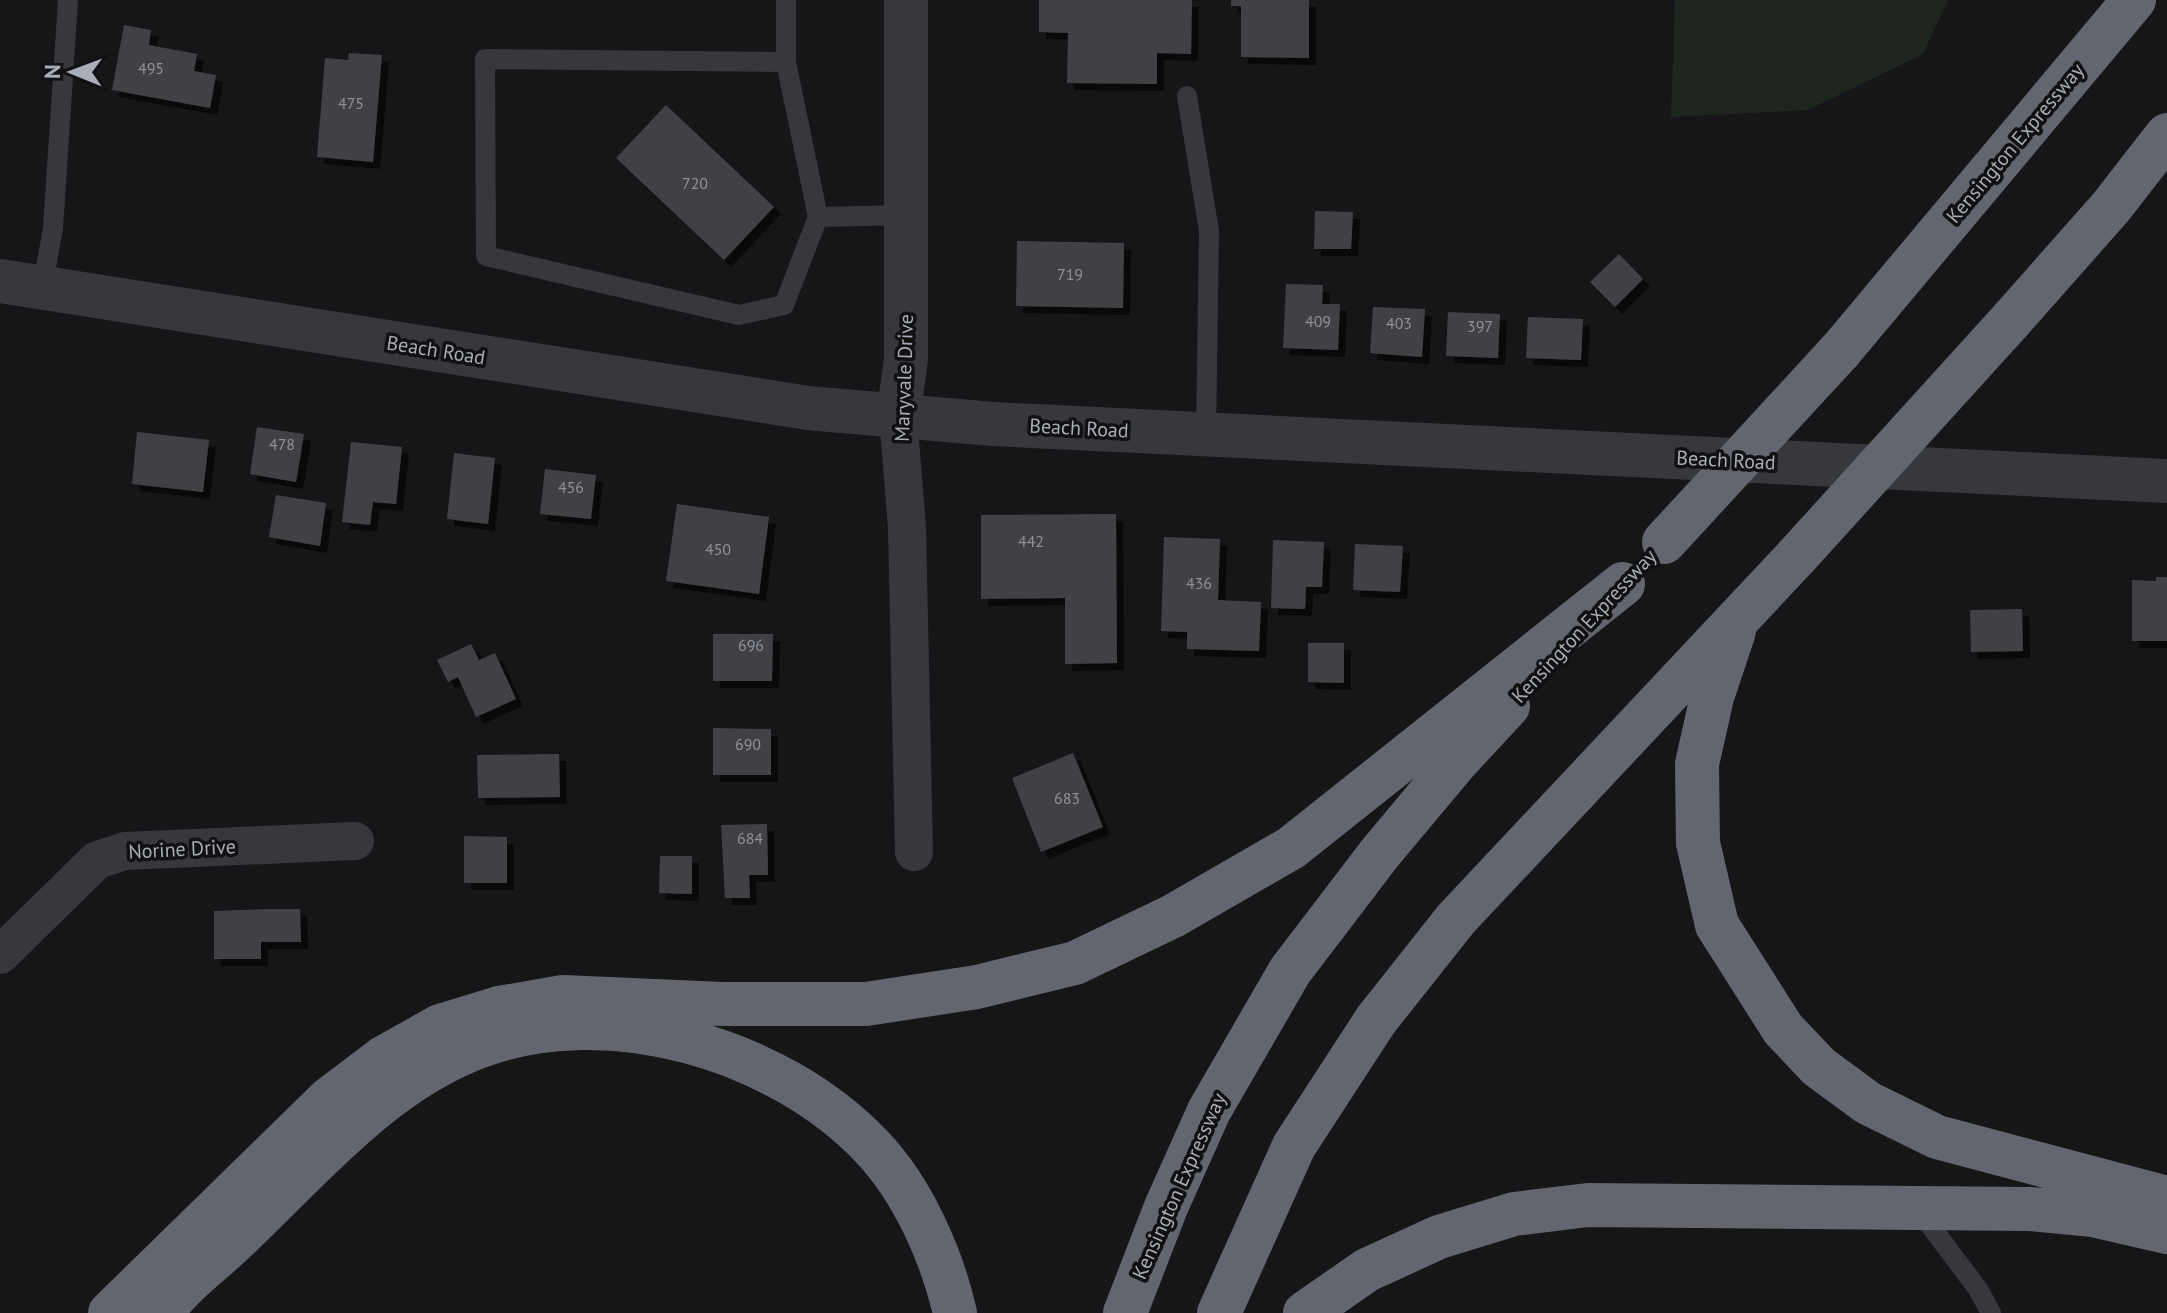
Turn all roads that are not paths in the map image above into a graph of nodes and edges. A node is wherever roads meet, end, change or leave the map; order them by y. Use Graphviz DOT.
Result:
graph roads {
  1 [pos="68,0"];
  2 [pos="786,0"];
  3 [pos="906,0"];
  4 [pos="2134,0"];
  5 [pos="786,62"];
  6 [pos="1187,96"];
  7 [pos="2167,135"];
  8 [pos="906,215"];
  9 [pos="818,217"];
  10 [pos="21,284"];
  11 [pos="898,416"];
  12 [pos="1206,434"];
  13 [pos="2167,481"];
  14 [pos="1623,584"];
  15 [pos="1738,618"];
  16 [pos="355,841"];
  17 [pos="914,852"];
  18 [pos="0,955"];
  19 [pos="2167,1198"];
  20 [pos="1916,1207"];
  21 [pos="2167,1232"];
  22 [pos="110,1313"];
  23 [pos="162,1313"];
  24 [pos="955,1313"];
  25 [pos="1125,1313"];
  26 [pos="1219,1313"];
  27 [pos="1305,1313"];
  28 [pos="1991,1313"];
  1 -- 10 [label="lane"];
  2 -- 5 [label="lane"];
  3 -- 8 [label="street, Maryvale Drive"];
  4 -- 14 [label="highway, Kensington Expressway, bridge"];
  5 -- 9 [label="lane"];
  5 -- 9 [label="lane"];
  6 -- 12 [label="lane"];
  7 -- 15 [label="highway, bridge"];
  8 -- 9 [label="lane"];
  8 -- 11 [label="street, Maryvale Drive"];
  10 -- 11 [label="street, Beach Road"];
  11 -- 12 [label="street, Beach Road"];
  11 -- 17 [label="street, Maryvale Drive"];
  12 -- 13 [label="street, Beach Road"];
  14 -- 22 [label="highway"];
  14 -- 25 [label="highway, Kensington Expressway"];
  15 -- 19 [label="highway"];
  15 -- 26 [label="highway"];
  16 -- 18 [label="street, Norine Drive"];
  20 -- 21 [label="highway"];
  20 -- 27 [label="highway"];
  20 -- 28 [label="lane"];
  23 -- 24 [label="highway"];
}
